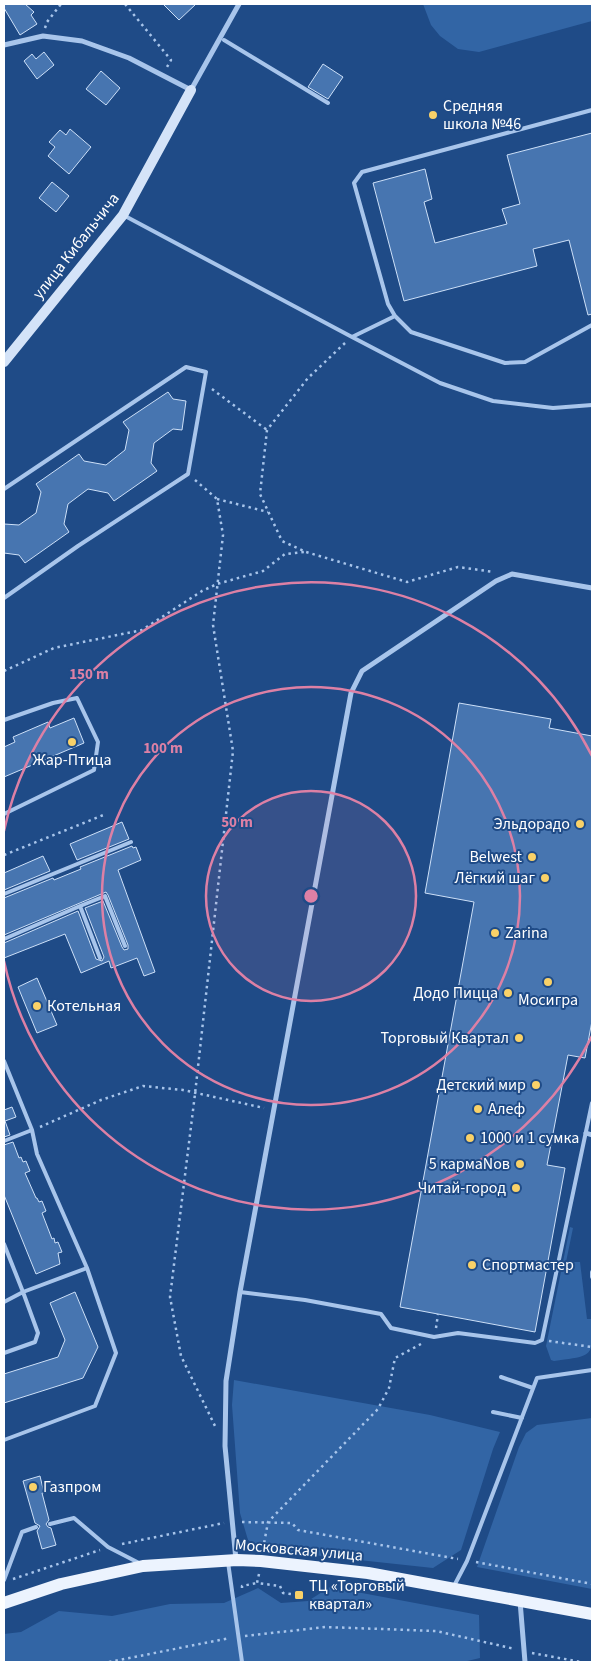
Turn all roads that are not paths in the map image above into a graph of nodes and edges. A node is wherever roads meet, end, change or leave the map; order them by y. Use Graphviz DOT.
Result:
graph roads {
  1 [pos="240,4"];
  2 [pos="224,40"];
  3 [pos="4,45"];
  4 [pos="191,90"];
  5 [pos="328,103"];
  6 [pos="592,110"];
  7 [pos="123,215"];
  8 [pos="395,316"];
  9 [pos="592,324"];
  10 [pos="352,337"];
  11 [pos="4,362"];
  12 [pos="592,405"];
  13 [pos="4,489"];
  14 [pos="592,588"];
  15 [pos="4,598"];
  16 [pos="4,720"];
  17 [pos="4,814"];
  18 [pos="131,842"];
  19 [pos="4,894"];
  20 [pos="80,906"];
  21 [pos="4,938"];
  22 [pos="125,946"];
  23 [pos="100,958"];
  24 [pos="4,1061"];
  25 [pos="592,1103"];
  26 [pos="32,1130"];
  27 [pos="589,1134"];
  28 [pos="4,1141"];
  29 [pos="4,1244"];
  30 [pos="87,1268"];
  31 [pos="592,1272"];
  32 [pos="592,1277"];
  33 [pos="23,1292"];
  34 [pos="240,1292"];
  35 [pos="4,1302"];
  36 [pos="4,1353"];
  37 [pos="592,1370"];
  38 [pos="501,1377"];
  39 [pos="533,1388"];
  40 [pos="493,1412"];
  41 [pos="522,1418"];
  42 [pos="4,1440"];
  43 [pos="50,1524"];
  44 [pos="36,1527"];
  45 [pos="232,1560"];
  46 [pos="143,1566"];
  47 [pos="4,1580"];
  48 [pos="453,1589"];
  49 [pos="520,1601"];
  50 [pos="4,1603"];
  51 [pos="592,1614"];
  52 [pos="242,1662"];
  53 [pos="525,1662"];
  1 -- 4 [label="street"];
  2 -- 5 [label="lane"];
  3 -- 4 [label="street"];
  4 -- 7 [label="street, улица Кибальчича"];
  6 -- 8 [label="lane"];
  7 -- 10 [label="lane"];
  7 -- 11 [label="street, улица Кибальчича"];
  8 -- 9 [label="lane"];
  8 -- 10 [label="lane"];
  10 -- 12 [label="lane"];
  13 -- 15 [label="lane"];
  14 -- 34 [label="street"];
  16 -- 17 [label="lane"];
  18 -- 19 [label="lane"];
  20 -- 21 [label="lane"];
  20 -- 22 [label="lane"];
  20 -- 23 [label="lane"];
  24 -- 26 [label="lane"];
  25 -- 27 [label="lane"];
  26 -- 28 [label="lane"];
  26 -- 30 [label="lane"];
  27 -- 34 [label="lane"];
  29 -- 33 [label="lane"];
  30 -- 33 [label="lane"];
  30 -- 42 [label="lane"];
  31 -- 32 [label="lane"];
  33 -- 35 [label="lane"];
  33 -- 36 [label="lane"];
  34 -- 45 [label="street"];
  37 -- 39 [label="lane"];
  38 -- 39 [label="lane"];
  39 -- 41 [label="lane"];
  40 -- 41 [label="lane"];
  41 -- 48 [label="lane"];
  43 -- 46 [label="lane"];
  44 -- 47 [label="lane"];
  45 -- 46 [label="main road, Московская улица"];
  45 -- 48 [label="main road, Московская улица"];
  45 -- 52 [label="lane"];
  46 -- 50 [label="main road, Московская улица"];
  48 -- 49 [label="main road, Московская улица"];
  49 -- 51 [label="main road, Московская улица"];
  49 -- 53 [label="street"];
}
